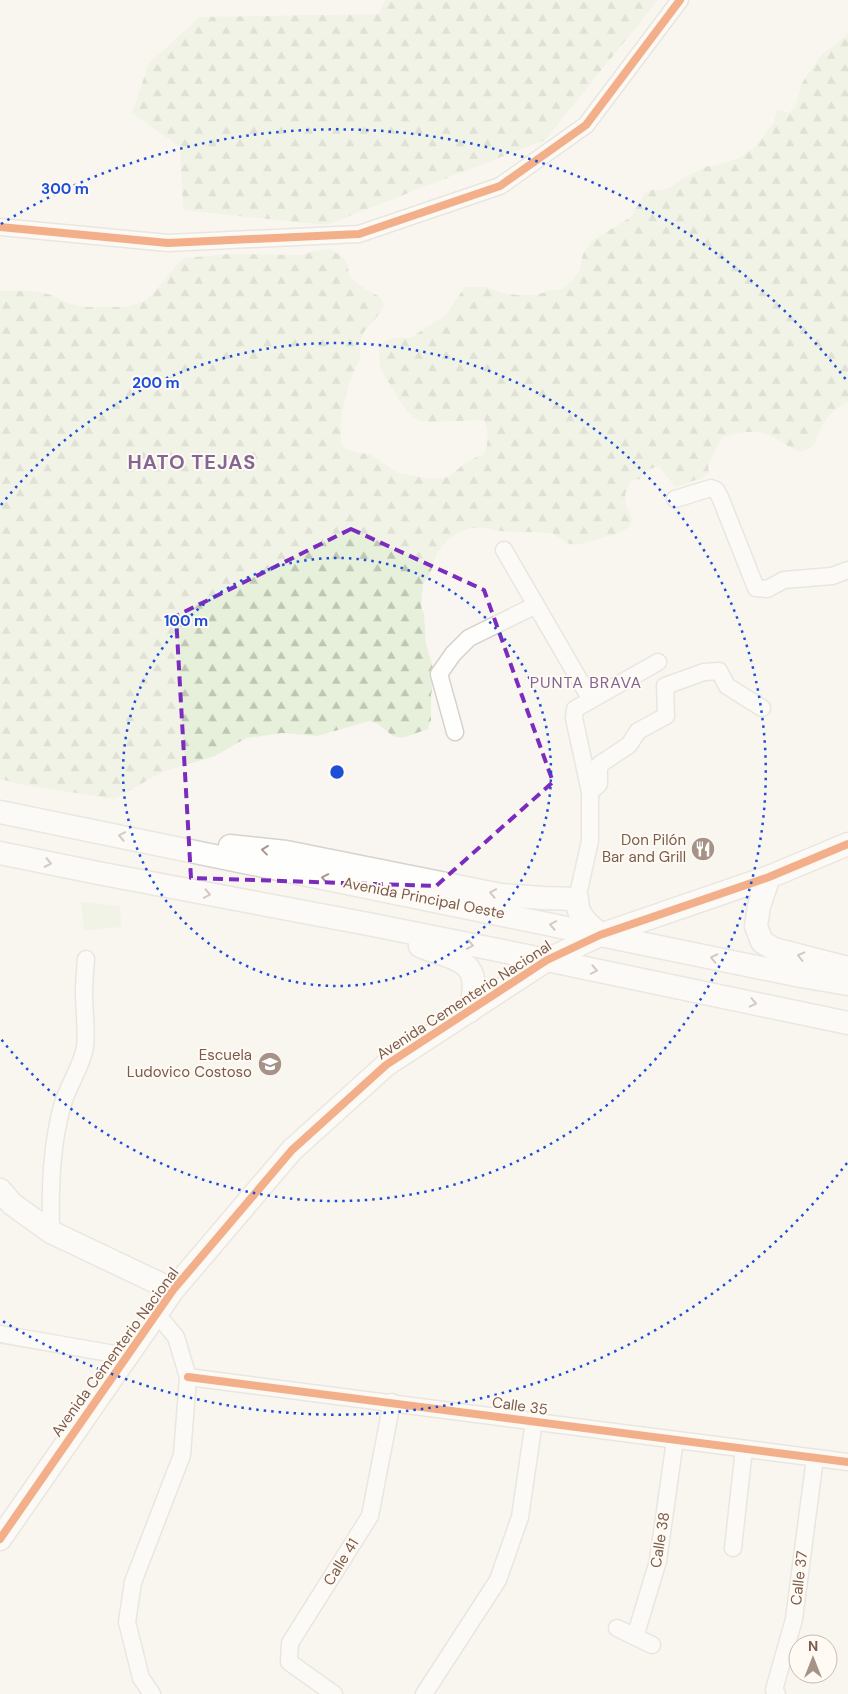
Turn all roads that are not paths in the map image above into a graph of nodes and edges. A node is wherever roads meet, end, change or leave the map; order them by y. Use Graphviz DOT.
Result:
graph roads {
  1 [pos="680,0"];
  2 [pos="0,226"];
  3 [pos="675,499"];
  4 [pos="504,550"];
  5 [pos="848,570"];
  6 [pos="536,605"];
  7 [pos="658,662"];
  8 [pos="591,700"];
  9 [pos="762,708"];
  10 [pos="455,732"];
  11 [pos="590,792"];
  12 [pos="0,812"];
  13 [pos="848,844"];
  14 [pos="170,846"];
  15 [pos="0,853"];
  16 [pos="769,877"];
  17 [pos="577,899"];
  18 [pos="368,924"];
  19 [pos="600,934"];
  20 [pos="86,959"];
  21 [pos="547,960"];
  22 [pos="848,968"];
  23 [pos="848,984"];
  24 [pos="470,1011"];
  25 [pos="848,1023"];
  26 [pos="0,1190"];
  27 [pos="51,1232"];
  28 [pos="174,1290"];
  29 [pos="157,1314"];
  30 [pos="0,1334"];
  31 [pos="126,1356"];
  32 [pos="188,1377"];
  33 [pos="392,1402"];
  34 [pos="534,1421"];
  35 [pos="675,1440"];
  36 [pos="744,1449"];
  37 [pos="815,1458"];
  38 [pos="848,1462"];
  39 [pos="0,1539"];
  40 [pos="733,1548"];
  41 [pos="617,1628"];
  42 [pos="635,1637"];
  43 [pos="652,1645"];
  44 [pos="152,1694"];
  45 [pos="334,1694"];
  46 [pos="424,1694"];
  47 [pos="777,1694"];
  1 -- 2 [label="street"];
  3 -- 5 [label="street"];
  4 -- 6 [label="street"];
  6 -- 8 [label="street"];
  6 -- 10 [label="street"];
  7 -- 8 [label="street"];
  8 -- 11 [label="street"];
  9 -- 11 [label="street"];
  11 -- 17 [label="street"];
  14 -- 12 [label="main road, Avenida Principal Oeste, one-way"];
  13 -- 16 [label="main road, Avenida Cementerio Nacional"];
  17 -- 14 [label="main road, one-way"];
  19 -- 14 [label="main road, Avenida Principal Oeste, one-way"];
  15 -- 18 [label="main road, one-way"];
  16 -- 19 [label="main road, Avenida Cementerio Nacional"];
  22 -- 16 [label="main road, one-way"];
  17 -- 19 [label="main road"];
  18 -- 21 [label="main road, one-way"];
  18 -- 24 [label="main road"];
  19 -- 21 [label="main road, Avenida Cementerio Nacional"];
  23 -- 19 [label="main road, Avenida Principal Oeste, one-way"];
  20 -- 27 [label="street"];
  21 -- 24 [label="main road, Avenida Cementerio Nacional"];
  21 -- 25 [label="main road, one-way"];
  24 -- 28 [label="main road, Avenida Cementerio Nacional"];
  26 -- 27 [label="main road"];
  27 -- 28 [label="main road"];
  28 -- 29 [label="main road, Avenida Cementerio Nacional"];
  29 -- 31 [label="main road, Avenida Cementerio Nacional"];
  29 -- 32 [label="street"];
  30 -- 31 [label="street"];
  31 -- 39 [label="main road, Avenida Cementerio Nacional"];
  32 -- 33 [label="street, Calle 35"];
  32 -- 44 [label="street"];
  33 -- 34 [label="street, Calle 35"];
  33 -- 45 [label="street, Calle 41"];
  34 -- 35 [label="street, Calle 35"];
  34 -- 46 [label="street"];
  35 -- 36 [label="street, Calle 35"];
  35 -- 42 [label="street, Calle 38"];
  36 -- 37 [label="street, Calle 35"];
  36 -- 40 [label="street"];
  37 -- 38 [label="street, Calle 35"];
  37 -- 47 [label="street, Calle 37"];
  41 -- 42 [label="street"];
  42 -- 43 [label="street"];
}
